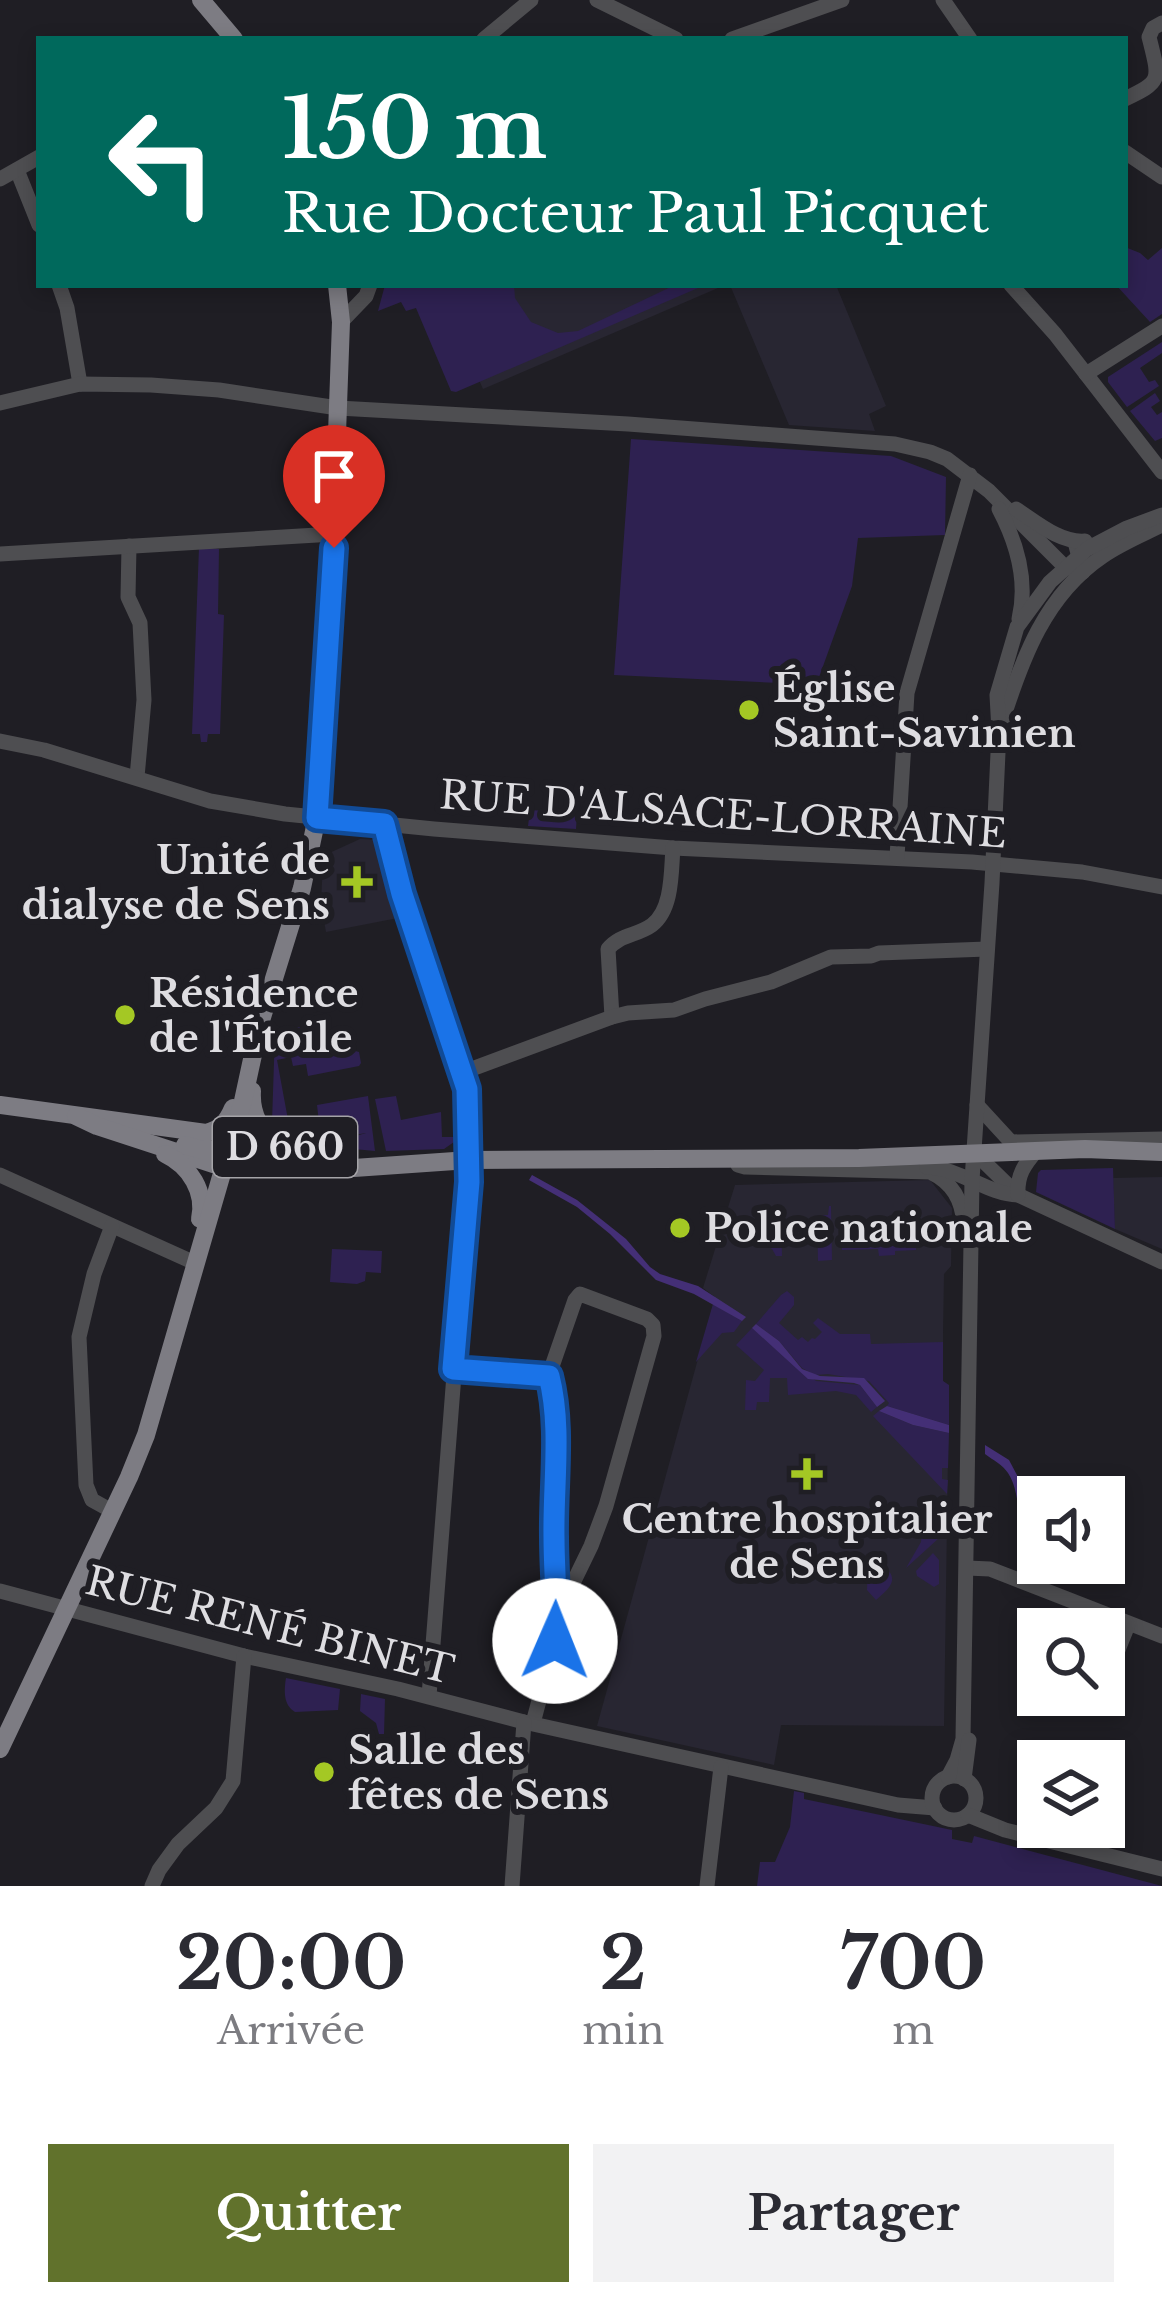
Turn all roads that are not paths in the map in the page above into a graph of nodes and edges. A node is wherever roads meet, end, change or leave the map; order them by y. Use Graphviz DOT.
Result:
graph roads {
  1 [pos="201,0"];
  2 [pos="531,0"];
  3 [pos="597,0"];
  4 [pos="842,0"];
  5 [pos="943,0"];
  6 [pos="1162,23"];
  7 [pos="231,36"];
  8 [pos="488,36"];
  9 [pos="670,36"];
  10 [pos="740,36"];
  11 [pos="968,36"];
  12 [pos="1128,98"];
  13 [pos="1128,154"];
  14 [pos="36,160"];
  15 [pos="17,170"];
  16 [pos="1162,177"];
  17 [pos="0,179"];
  18 [pos="36,218"];
  19 [pos="60,288"];
  20 [pos="337,288"];
  21 [pos="369,288"];
  22 [pos="1014,288"];
  23 [pos="341,322"];
  24 [pos="1162,326"];
  25 [pos="1086,374"];
  26 [pos="80,384"];
  27 [pos="0,403"];
  28 [pos="338,408"];
  29 [pos="1156,452"];
  30 [pos="1162,472"];
  31 [pos="970,475"];
  32 [pos="988,491"];
  33 [pos="1162,515"];
  34 [pos="1162,525"];
  35 [pos="334,534"];
  36 [pos="129,546"];
  37 [pos="0,554"];
  38 [pos="1079,556"];
  39 [pos="1064,566"];
  40 [pos="1017,627"];
  41 [pos="999,731"];
  42 [pos="0,741"];
  43 [pos="137,777"];
  44 [pos="317,818"];
  45 [pos="384,824"];
  46 [pos="673,848"];
  47 [pos="897,857"];
  48 [pos="993,864"];
  49 [pos="1162,886"];
  50 [pos="987,950"];
  51 [pos="612,1017"];
  52 [pos="259,1028"];
  53 [pos="461,1073"];
  54 [pos="0,1105"];
  55 [pos="977,1105"];
  56 [pos="76,1116"];
  57 [pos="117,1132"];
  58 [pos="206,1133"];
  59 [pos="1162,1145"];
  60 [pos="1037,1150"];
  61 [pos="227,1152"];
  62 [pos="975,1153"];
  63 [pos="722,1158"];
  64 [pos="859,1158"];
  65 [pos="469,1160"];
  66 [pos="418,1164"];
  67 [pos="362,1167"];
  68 [pos="0,1174"];
  69 [pos="973,1180"];
  70 [pos="1018,1195"];
  71 [pos="112,1226"];
  72 [pos="192,1262"];
  73 [pos="1162,1262"];
  74 [pos="969,1298"];
  75 [pos="453,1369"];
  76 [pos="549,1376"];
  77 [pos="112,1511"];
  78 [pos="967,1568"];
  79 [pos="0,1591"];
  80 [pos="66,1610"];
  81 [pos="557,1614"];
  82 [pos="1128,1624"];
  83 [pos="1125,1632"];
  84 [pos="1162,1636"];
  85 [pos="244,1657"];
  86 [pos="429,1696"];
  87 [pos="528,1723"];
  88 [pos="0,1749"];
  89 [pos="721,1767"];
  90 [pos="956,1778"];
  91 [pos="934,1800"];
  92 [pos="972,1809"];
  93 [pos="1162,1869"];
  94 [pos="152,1886"];
  95 [pos="512,1886"];
  96 [pos="707,1886"];
  1 -- 7 [label="main road"];
  2 -- 8 [label="street"];
  3 -- 9 [label="street"];
  4 -- 10 [label="street"];
  5 -- 11 [label="street"];
  6 -- 12 [label="street"];
  13 -- 16 [label="street"];
  14 -- 15 [label="street"];
  15 -- 17 [label="street"];
  15 -- 18 [label="street"];
  19 -- 26 [label="street"];
  20 -- 23 [label="main road"];
  21 -- 23 [label="street"];
  22 -- 25 [label="street"];
  23 -- 28 [label="main road"];
  24 -- 25 [label="street"];
  25 -- 29 [label="street"];
  26 -- 27 [label="street"];
  26 -- 28 [label="street"];
  28 -- 31 [label="street"];
  28 -- 35 [label="main road"];
  29 -- 30 [label="street"];
  31 -- 32 [label="street"];
  31 -- 47 [label="street"];
  32 -- 38 [label="street"];
  32 -- 39 [label="street"];
  32 -- 40 [label="street"];
  33 -- 38 [label="street"];
  34 -- 38 [label="street"];
  35 -- 36 [label="street"];
  35 -- 44 [label="main road"];
  36 -- 37 [label="street"];
  36 -- 43 [label="street"];
  38 -- 39 [label="street"];
  38 -- 41 [label="street"];
  39 -- 40 [label="street"];
  40 -- 41 [label="street"];
  41 -- 48 [label="street"];
  42 -- 43 [label="street, RUE D'ALSACE-LORRAINE"];
  43 -- 44 [label="street, RUE D'ALSACE-LORRAINE"];
  44 -- 45 [label="street, RUE D'ALSACE-LORRAINE"];
  44 -- 52 [label="main road"];
  45 -- 46 [label="street, RUE D'ALSACE-LORRAINE"];
  45 -- 53 [label="street"];
  46 -- 47 [label="street, RUE D'ALSACE-LORRAINE"];
  46 -- 51 [label="street"];
  47 -- 48 [label="street, RUE D'ALSACE-LORRAINE"];
  48 -- 49 [label="street, RUE D'ALSACE-LORRAINE"];
  48 -- 50 [label="street"];
  50 -- 51 [label="street"];
  50 -- 55 [label="street"];
  51 -- 53 [label="street"];
  52 -- 58 [label="main road, D 660"];
  52 -- 61 [label="main road"];
  52 -- 66 [label="main road, D 660"];
  53 -- 65 [label="street"];
  54 -- 56 [label="main road, D 660"];
  55 -- 59 [label="street"];
  55 -- 62 [label="street"];
  56 -- 57 [label="main road, D 660"];
  56 -- 58 [label="main road, D 660"];
  56 -- 61 [label="main road"];
  57 -- 61 [label="main road, D 660"];
  57 -- 72 [label="main road"];
  58 -- 61 [label="main road, D 660"];
  59 -- 60 [label="main road"];
  60 -- 62 [label="main road"];
  60 -- 70 [label="street"];
  61 -- 67 [label="main road, D 660"];
  61 -- 67 [label="main road, D 660"];
  61 -- 72 [label="main road"];
  62 -- 64 [label="main road, D 660"];
  62 -- 69 [label="street"];
  62 -- 70 [label="street"];
  63 -- 64 [label="main road, D 660"];
  63 -- 65 [label="main road, D 660"];
  63 -- 74 [label="street"];
  64 -- 69 [label="street"];
  65 -- 66 [label="main road, D 660"];
  65 -- 75 [label="street"];
  66 -- 67 [label="main road, D 660"];
  68 -- 71 [label="street"];
  69 -- 70 [label="street"];
  69 -- 74 [label="street"];
  70 -- 73 [label="street"];
  71 -- 72 [label="street"];
  71 -- 77 [label="street"];
  72 -- 77 [label="main road"];
  74 -- 78 [label="street"];
  75 -- 76 [label="street"];
  75 -- 86 [label="street"];
  76 -- 81 [label="street"];
  76 -- 81 [label="street"];
  77 -- 80 [label="main road"];
  78 -- 82 [label="street"];
  78 -- 90 [label="street"];
  79 -- 80 [label="street, RUE RENÉ BINET"];
  80 -- 85 [label="street, RUE RENÉ BINET"];
  80 -- 88 [label="main road"];
  81 -- 87 [label="street"];
  82 -- 83 [label="street"];
  82 -- 84 [label="street"];
  85 -- 86 [label="street, RUE RENÉ BINET"];
  85 -- 94 [label="street"];
  86 -- 87 [label="street, RUE RENÉ BINET"];
  87 -- 89 [label="street, RUE RENÉ BINET"];
  87 -- 95 [label="street"];
  89 -- 91 [label="street, RUE RENÉ BINET"];
  89 -- 96 [label="street"];
  90 -- 91 [label="street"];
  90 -- 92 [label="street"];
  91 -- 92 [label="street"];
  92 -- 93 [label="street"];
}
